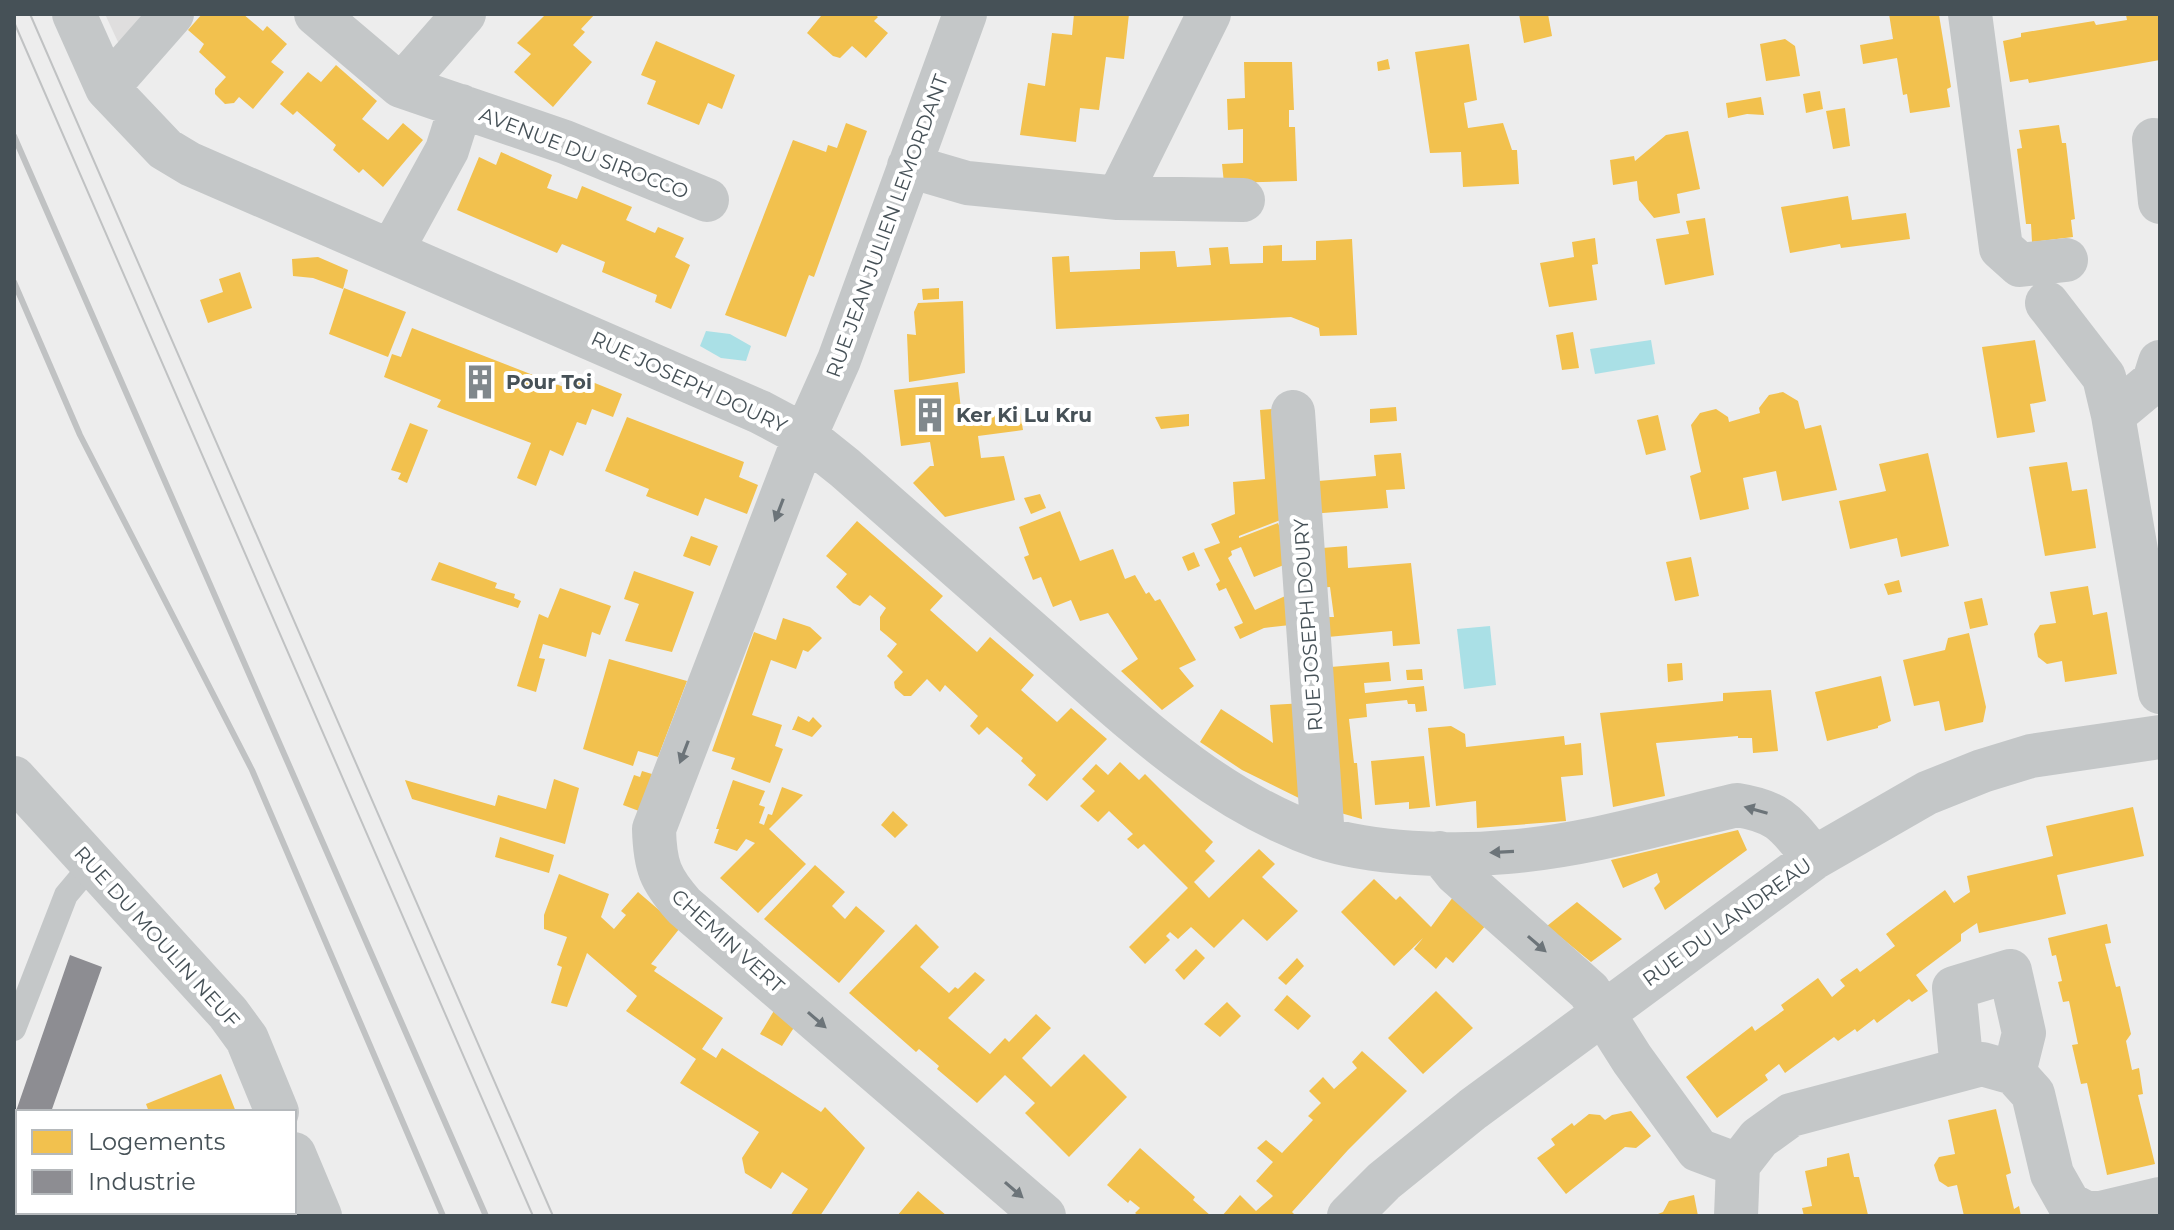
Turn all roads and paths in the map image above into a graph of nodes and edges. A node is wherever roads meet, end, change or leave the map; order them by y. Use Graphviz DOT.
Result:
graph roads {
  1 [pos="74,14"];
  2 [pos="172,14"];
  3 [pos="316,14"];
  4 [pos="464,14"];
  5 [pos="965,14"];
  6 [pos="1209,14"];
  7 [pos="1970,14"];
  8 [pos="401,86"];
  9 [pos="107,88"];
  10 [pos="461,106"];
  11 [pos="2154,140"];
  12 [pos="909,166"];
  13 [pos="1118,198"];
  14 [pos="707,200"];
  15 [pos="1243,200"];
  16 [pos="2160,202"];
  17 [pos="392,250"];
  18 [pos="2066,260"];
  19 [pos="2047,303"];
  20 [pos="2160,362"];
  21 [pos="1293,412"];
  22 [pos="2113,415"];
  23 [pos="805,436"];
  24 [pos="2160,692"];
  25 [pos="2160,737"];
  26 [pos="14,778"];
  27 [pos="1323,838"];
  28 [pos="1440,853"];
  29 [pos="1814,858"];
  30 [pos="92,864"];
  31 [pos="1604,1013"];
  32 [pos="14,1029"];
  33 [pos="1962,1069"];
  34 [pos="2014,1073"];
  35 [pos="276,1110"];
  36 [pos="296,1159"];
  37 [pos="1738,1165"];
  38 [pos="2160,1199"];
  39 [pos="320,1216"];
  40 [pos="1044,1216"];
  41 [pos="1349,1216"];
  42 [pos="1736,1216"];
  1 -- 9 [label="street, RUE JOSEPH DOURY"];
  2 -- 9 [label="street"];
  3 -- 8 [label="street, AVENUE DU SIROCCO"];
  4 -- 8 [label="street"];
  5 -- 12 [label="street, RUE JEAN JULIEN LEMORDANT"];
  6 -- 13 [label="street"];
  7 -- 18 [label="street"];
  8 -- 10 [label="street, AVENUE DU SIROCCO"];
  9 -- 17 [label="street, RUE JOSEPH DOURY"];
  10 -- 14 [label="street, AVENUE DU SIROCCO"];
  10 -- 17 [label="street, AVENUE DU SIROCCO"];
  11 -- 16 [label="street"];
  12 -- 13 [label="street"];
  12 -- 23 [label="street, RUE JEAN JULIEN LEMORDANT"];
  13 -- 15 [label="street"];
  17 -- 23 [label="street, RUE JOSEPH DOURY"];
  19 -- 22 [label="street"];
  20 -- 22 [label="street"];
  21 -- 27 [label="street, RUE JOSEPH DOURY"];
  22 -- 24 [label="street"];
  23 -- 27 [label="street, RUE JOSEPH DOURY"];
  23 -- 40 [label="street, CHEMIN VERT, one-way"];
  25 -- 29 [label="street, RUE DU LANDREAU"];
  26 -- 30 [label="street, RUE DU MOULIN NEUF"];
  27 -- 28 [label="street, RUE JOSEPH DOURY"];
  29 -- 28 [label="street, RUE JOSEPH DOURY, one-way"];
  28 -- 31 [label="street, one-way"];
  29 -- 31 [label="street, RUE DU LANDREAU"];
  30 -- 32 [label="lane"];
  30 -- 35 [label="street, RUE DU MOULIN NEUF"];
  31 -- 37 [label="street"];
  31 -- 41 [label="street, RUE DU LANDREAU"];
  33 -- 34 [label="street"];
  33 -- 34 [label="street"];
  33 -- 37 [label="street"];
  34 -- 38 [label="street"];
  36 -- 39 [label="street"];
  37 -- 42 [label="street"];
}
